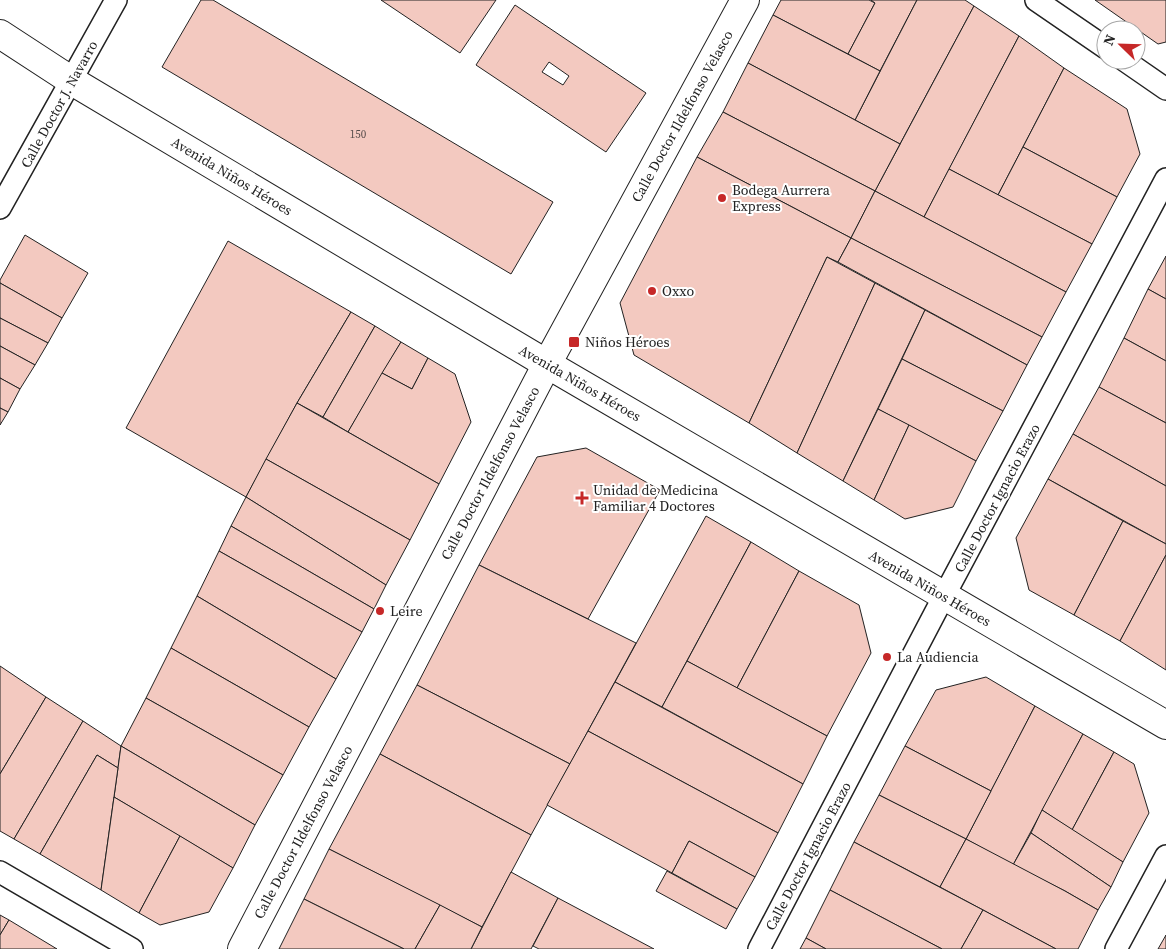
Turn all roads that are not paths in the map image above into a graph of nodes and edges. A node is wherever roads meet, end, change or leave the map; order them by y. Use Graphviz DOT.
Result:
graph roads {
  1 [pos="116,0"];
  2 [pos="745,0"];
  3 [pos="1036,0"];
  4 [pos="0,34"];
  5 [pos="1096,41"];
  6 [pos="1138,70"];
  7 [pos="72,81"];
  8 [pos="1166,89"];
  9 [pos="1166,179"];
  10 [pos="0,208"];
  11 [pos="547,364"];
  12 [pos="944,596"];
  13 [pos="1166,725"];
  14 [pos="1166,856"];
  15 [pos="0,872"];
  16 [pos="132,949"];
  17 [pos="242,949"];
  18 [pos="759,949"];
  19 [pos="1116,949"];
  1 -- 7 [label="street, Calle Doctor J. Navarro"];
  2 -- 11 [label="main road, Calle Doctor Ildelfonso Velasco"];
  3 -- 5 [label="street"];
  4 -- 7 [label="main road, Avenida Niños Héroes"];
  6 -- 8 [label="street"];
  7 -- 10 [label="street, Calle Doctor J. Navarro"];
  7 -- 11 [label="main road, Avenida Niños Héroes"];
  9 -- 12 [label="street, Calle Doctor Ignacio Erazo"];
  11 -- 12 [label="main road, Avenida Niños Héroes"];
  11 -- 17 [label="main road, Calle Doctor Ildelfonso Velasco"];
  12 -- 13 [label="main road, Avenida Niños Héroes"];
  12 -- 18 [label="street, Calle Doctor Ignacio Erazo"];
  14 -- 19 [label="street"];
  15 -- 16 [label="street"];
}
